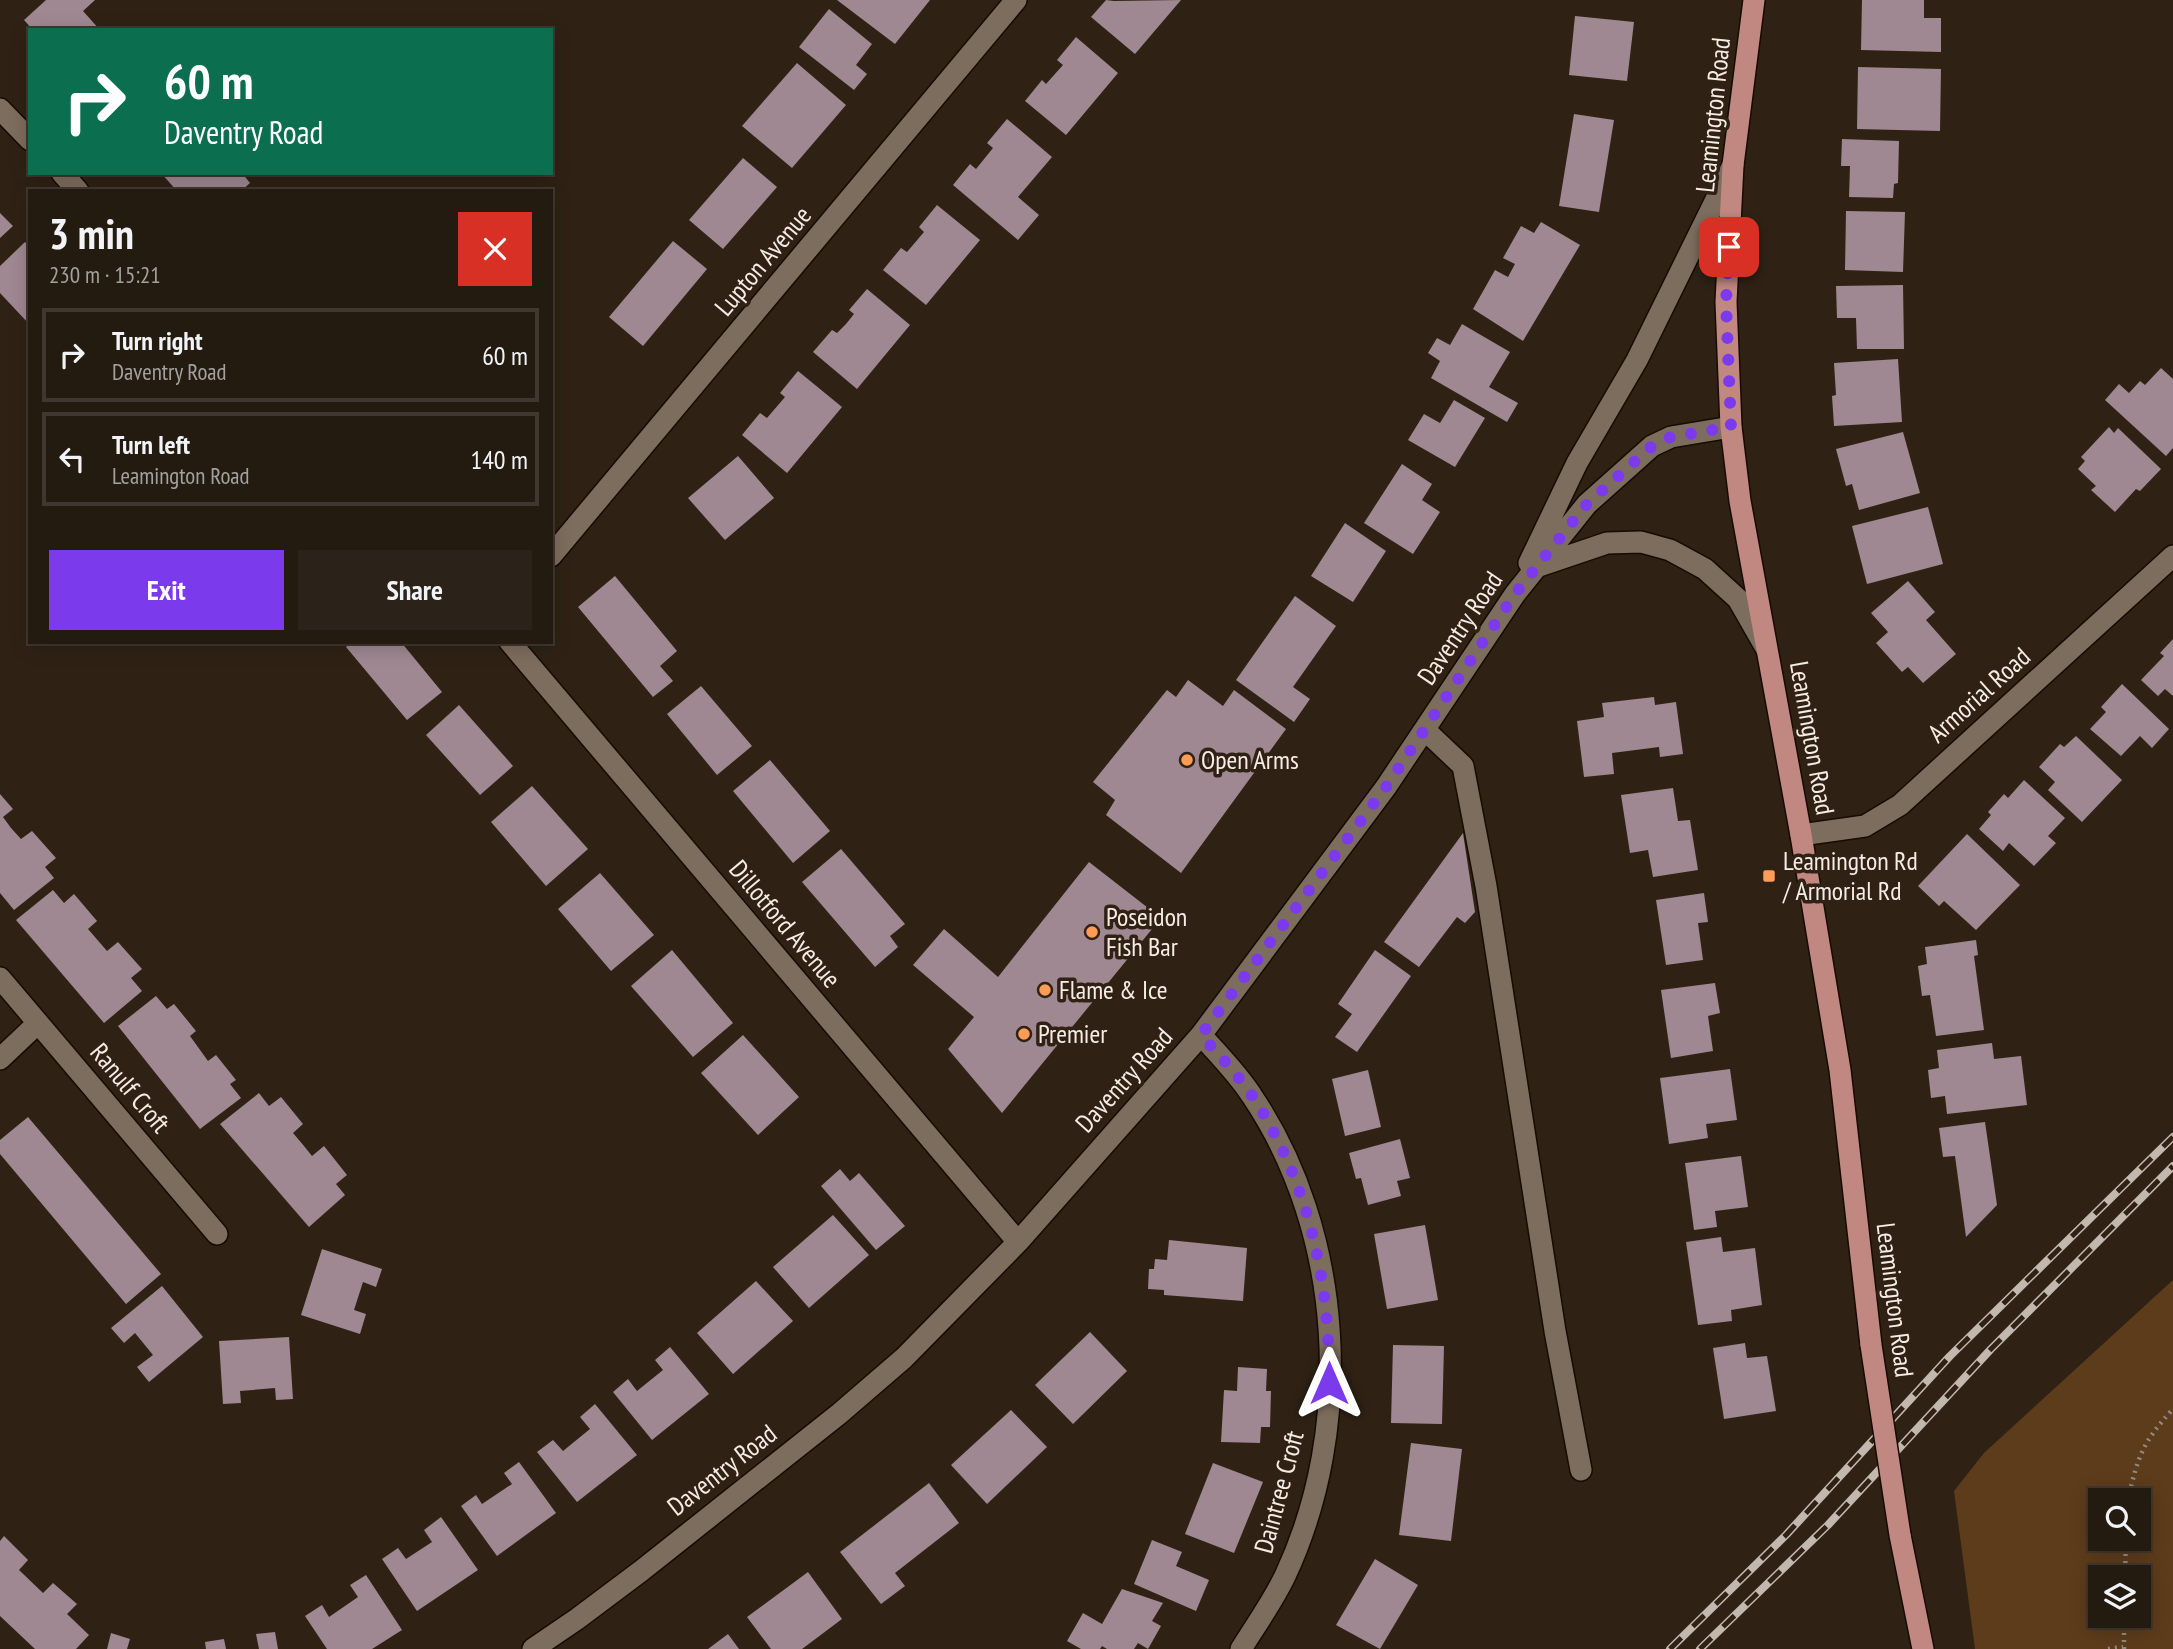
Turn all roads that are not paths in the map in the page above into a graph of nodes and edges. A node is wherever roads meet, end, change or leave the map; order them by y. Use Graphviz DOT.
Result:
graph roads {
  1 [pos="1016,0"];
  2 [pos="1754,0"];
  3 [pos="0,109"];
  4 [pos="28,138"];
  5 [pos="1733,165"];
  6 [pos="64,175"];
  7 [pos="76,189"];
  8 [pos="1731,427"];
  9 [pos="553,554"];
  10 [pos="2173,556"];
  11 [pos="1535,568"];
  12 [pos="1515,594"];
  13 [pos="512,644"];
  14 [pos="1768,653"];
  15 [pos="1425,730"];
  16 [pos="1801,835"];
  17 [pos="0,978"];
  18 [pos="38,1023"];
  19 [pos="1201,1035"];
  20 [pos="0,1059"];
  21 [pos="217,1234"];
  22 [pos="1018,1242"];
  23 [pos="1581,1470"];
  24 [pos="533,1649"];
  25 [pos="1241,1649"];
  26 [pos="1923,1649"];
  1 -- 9 [label="street, Lupton Avenue"];
  2 -- 5 [label="main road, Leamington Road"];
  3 -- 4 [label="street"];
  5 -- 8 [label="main road, Leamington Road"];
  5 -- 12 [label="street"];
  6 -- 7 [label="street"];
  8 -- 11 [label="street, Daventry Road"];
  8 -- 14 [label="main road, Leamington Road"];
  10 -- 16 [label="street, Armorial Road"];
  11 -- 12 [label="street, Daventry Road"];
  11 -- 14 [label="street"];
  12 -- 15 [label="street, Daventry Road"];
  13 -- 22 [label="street, Dillotford Avenue"];
  14 -- 16 [label="main road, Leamington Road"];
  15 -- 19 [label="street, Daventry Road"];
  15 -- 23 [label="street"];
  16 -- 26 [label="main road, Leamington Road, bridge"];
  17 -- 18 [label="street, Ranulf Croft"];
  18 -- 20 [label="street"];
  18 -- 21 [label="street, Ranulf Croft"];
  19 -- 22 [label="street, Daventry Road"];
  19 -- 25 [label="street, Daintree Croft"];
  22 -- 24 [label="street, Daventry Road"];
}
